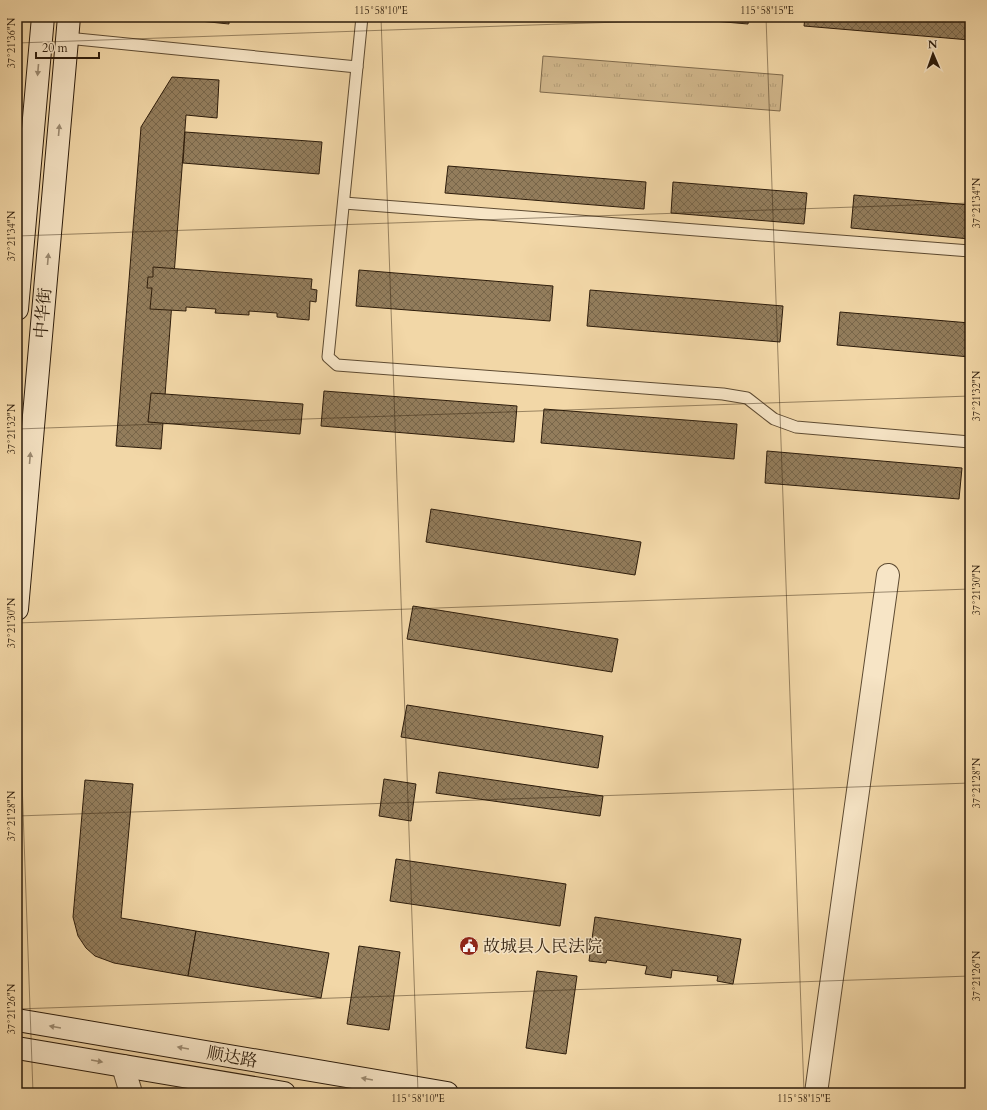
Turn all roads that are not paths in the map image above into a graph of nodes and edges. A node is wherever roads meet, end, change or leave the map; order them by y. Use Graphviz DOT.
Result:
graph roads {
  1 [pos="42,17"];
  2 [pos="362,17"];
  3 [pos="68,28"];
  4 [pos="358,67"];
  5 [pos="24,158"];
  6 [pos="344,203"];
  7 [pos="970,251"];
  8 [pos="17,309"];
  9 [pos="970,442"];
  10 [pos="888,575"];
  11 [pos="17,609"];
  12 [pos="17,1020"];
  13 [pos="17,1048"];
  14 [pos="122,1066"];
  15 [pos="131,1093"];
  16 [pos="284,1093"];
  17 [pos="446,1093"];
  18 [pos="816,1093"];
  1 -- 5 [label="main road, 中华街, one-way"];
  2 -- 4 [label="lane"];
  3 -- 4 [label="lane"];
  11 -- 3 [label="main road, 中华街, one-way"];
  4 -- 6 [label="lane"];
  5 -- 8 [label="main road, 中华街"];
  6 -- 7 [label="lane"];
  6 -- 9 [label="lane"];
  10 -- 18 [label="main road"];
  17 -- 12 [label="main road, 顺达路, one-way"];
  13 -- 14 [label="main road, 顺达路, one-way"];
  14 -- 15 [label="main road"];
  14 -- 16 [label="main road, 顺达路"];
}
